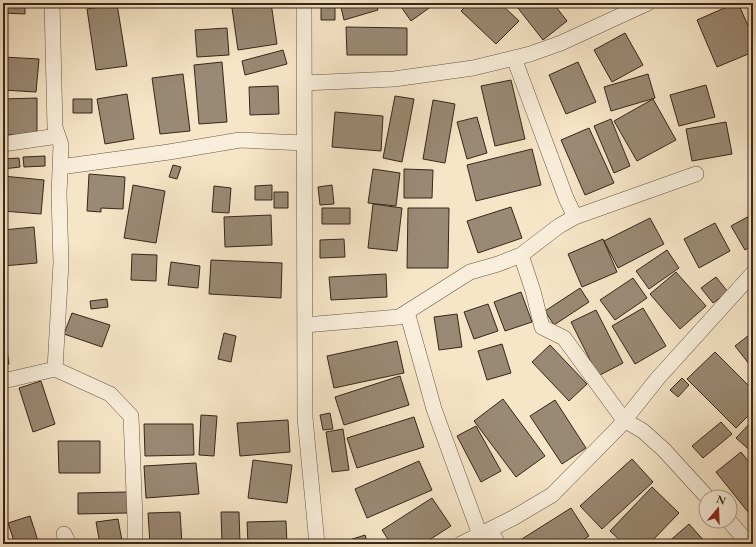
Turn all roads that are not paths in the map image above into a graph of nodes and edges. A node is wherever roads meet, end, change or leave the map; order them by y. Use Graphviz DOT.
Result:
graph roads {
  1 [pos="52,3"];
  2 [pos="304,3"];
  3 [pos="648,3"];
  4 [pos="514,58"];
  5 [pos="304,83"];
  6 [pos="58,136"];
  7 [pos="304,143"];
  8 [pos="3,144"];
  9 [pos="60,167"];
  10 [pos="696,174"];
  11 [pos="575,217"];
  12 [pos="521,255"];
  13 [pos="753,274"];
  14 [pos="408,312"];
  15 [pos="305,325"];
  16 [pos="55,369"];
  17 [pos="3,381"];
  18 [pos="624,420"];
  19 [pos="700,489"];
  20 [pos="738,528"];
  21 [pos="485,532"];
  22 [pos="749,537"];
  23 [pos="135,544"];
  24 [pos="318,544"];
  25 [pos="461,544"];
  26 [pos="498,544"];
  1 -- 6 [label="street"];
  2 -- 5 [label="street"];
  3 -- 4 [label="street"];
  4 -- 5 [label="street"];
  4 -- 11 [label="street"];
  5 -- 7 [label="street"];
  6 -- 8 [label="street"];
  6 -- 9 [label="street"];
  7 -- 9 [label="street"];
  7 -- 15 [label="street"];
  9 -- 16 [label="street"];
  10 -- 11 [label="street"];
  11 -- 12 [label="street"];
  12 -- 14 [label="street"];
  12 -- 18 [label="street"];
  13 -- 18 [label="street"];
  14 -- 15 [label="street"];
  14 -- 21 [label="street"];
  15 -- 24 [label="street"];
  16 -- 17 [label="street"];
  16 -- 23 [label="street"];
  18 -- 19 [label="street"];
  18 -- 21 [label="street"];
  20 -- 22 [label="street"];
  21 -- 25 [label="street"];
  21 -- 26 [label="street"];
}
